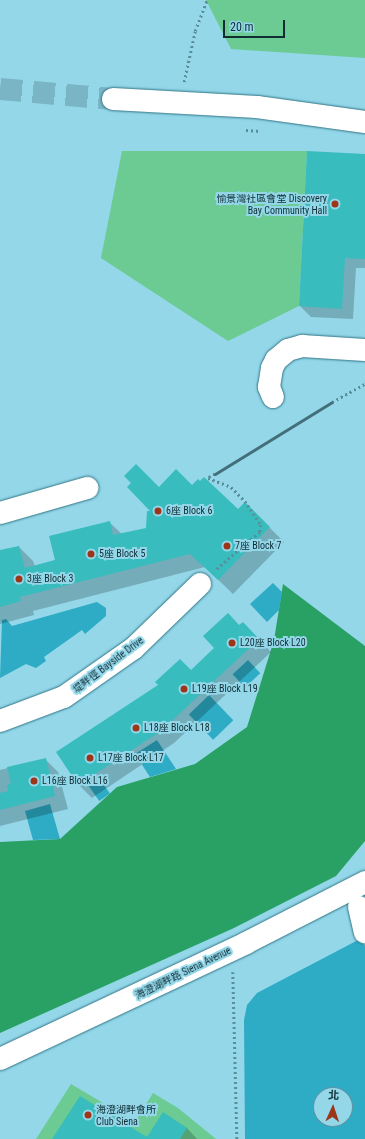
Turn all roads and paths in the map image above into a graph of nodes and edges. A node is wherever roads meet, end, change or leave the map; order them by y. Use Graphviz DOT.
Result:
graph roads {
  1 [pos="207,0"];
  2 [pos="113,99"];
  3 [pos="180,102"];
  4 [pos="365,122"];
  5 [pos="365,350"];
  6 [pos="365,384"];
  7 [pos="272,397"];
  8 [pos="332,402"];
  9 [pos="215,474"];
  10 [pos="87,488"];
  11 [pos="0,513"];
  12 [pos="200,584"];
  13 [pos="0,720"];
  14 [pos="365,882"];
  15 [pos="359,907"];
  16 [pos="365,932"];
  17 [pos="233,969"];
  18 [pos="0,1059"];
  19 [pos="237,1139"];
  1 -- 3 [label="path"];
  2 -- 3 [label="street"];
  3 -- 4 [label="street"];
  5 -- 7 [label="street"];
  6 -- 8 [label="path"];
  9 -- 12 [label="path"];
  10 -- 11 [label="street"];
  12 -- 13 [label="street, 堤畔徑 Bayside Drive"];
  14 -- 18 [label="street, 海澄湖畔路 Siena Avenue"];
  15 -- 16 [label="street"];
  17 -- 19 [label="path"];
}
